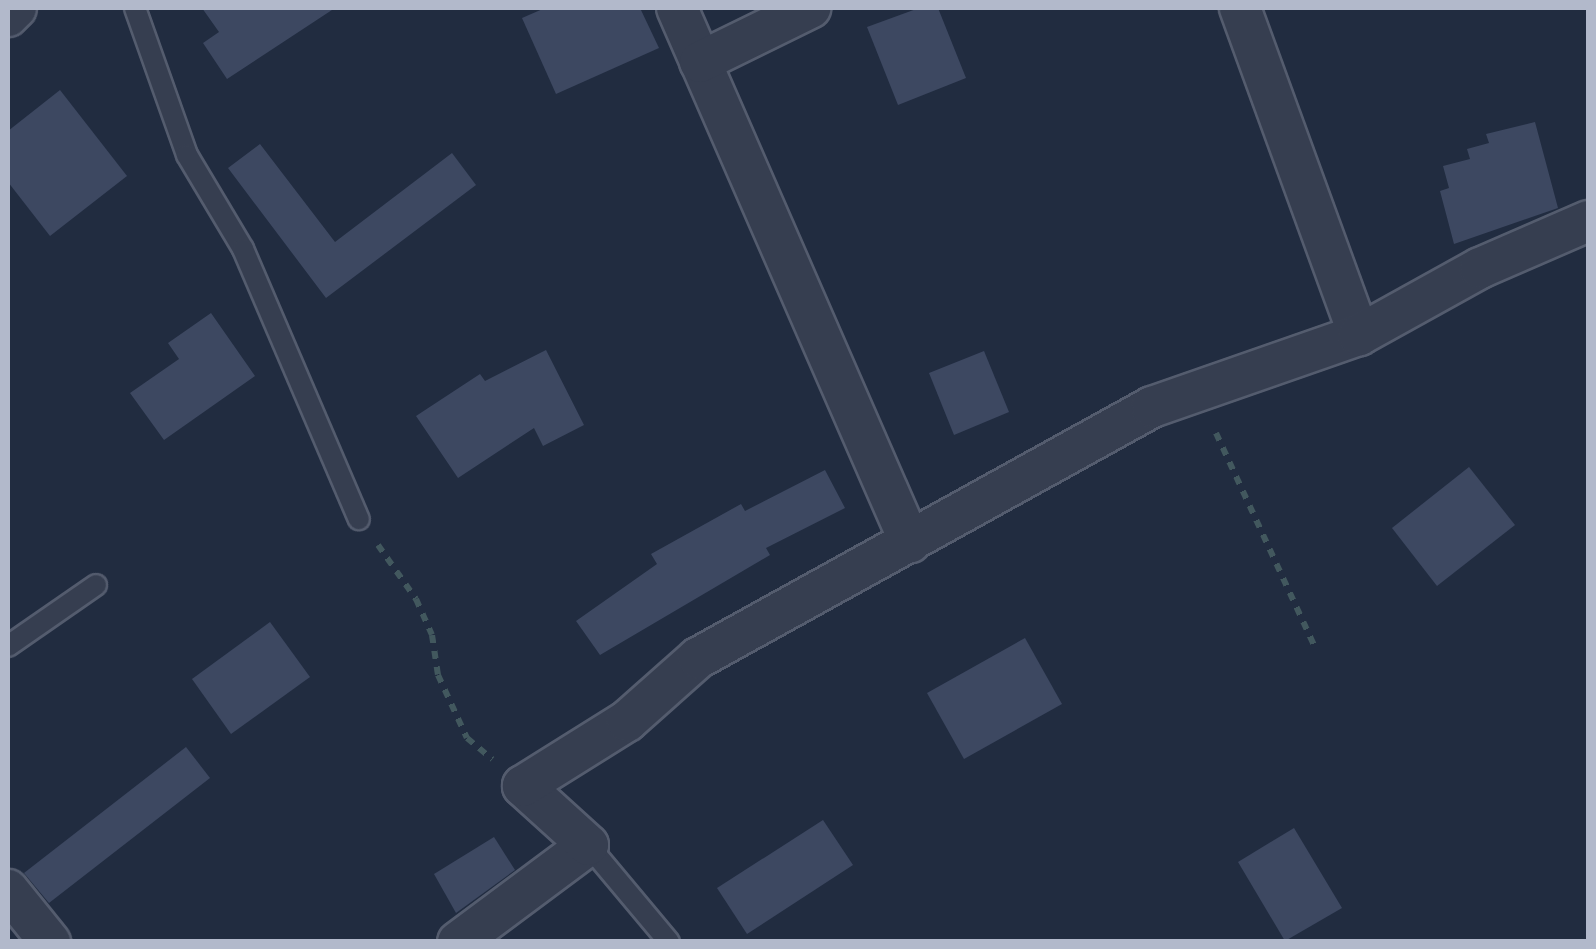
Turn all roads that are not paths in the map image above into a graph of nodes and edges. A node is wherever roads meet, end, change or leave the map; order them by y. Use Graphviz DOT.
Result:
graph roads {
  1 [pos="16,8"];
  2 [pos="135,8"];
  3 [pos="677,8"];
  4 [pos="810,8"];
  5 [pos="1240,8"];
  6 [pos="8,16"];
  7 [pos="700,62"];
  8 [pos="1588,220"];
  9 [pos="1360,335"];
  10 [pos="359,519"];
  11 [pos="910,542"];
  12 [pos="96,585"];
  13 [pos="8,646"];
  14 [pos="588,845"];
  15 [pos="8,890"];
  16 [pos="50,942"];
  17 [pos="458,942"];
  18 [pos="669,942"];
  1 -- 6 [label="street"];
  2 -- 10 [label="lane"];
  3 -- 7 [label="street"];
  4 -- 7 [label="street"];
  5 -- 9 [label="street"];
  7 -- 11 [label="street"];
  8 -- 9 [label="street"];
  9 -- 11 [label="street"];
  11 -- 14 [label="street"];
  12 -- 13 [label="lane"];
  14 -- 17 [label="street"];
  14 -- 18 [label="lane"];
  15 -- 16 [label="street"];
}
